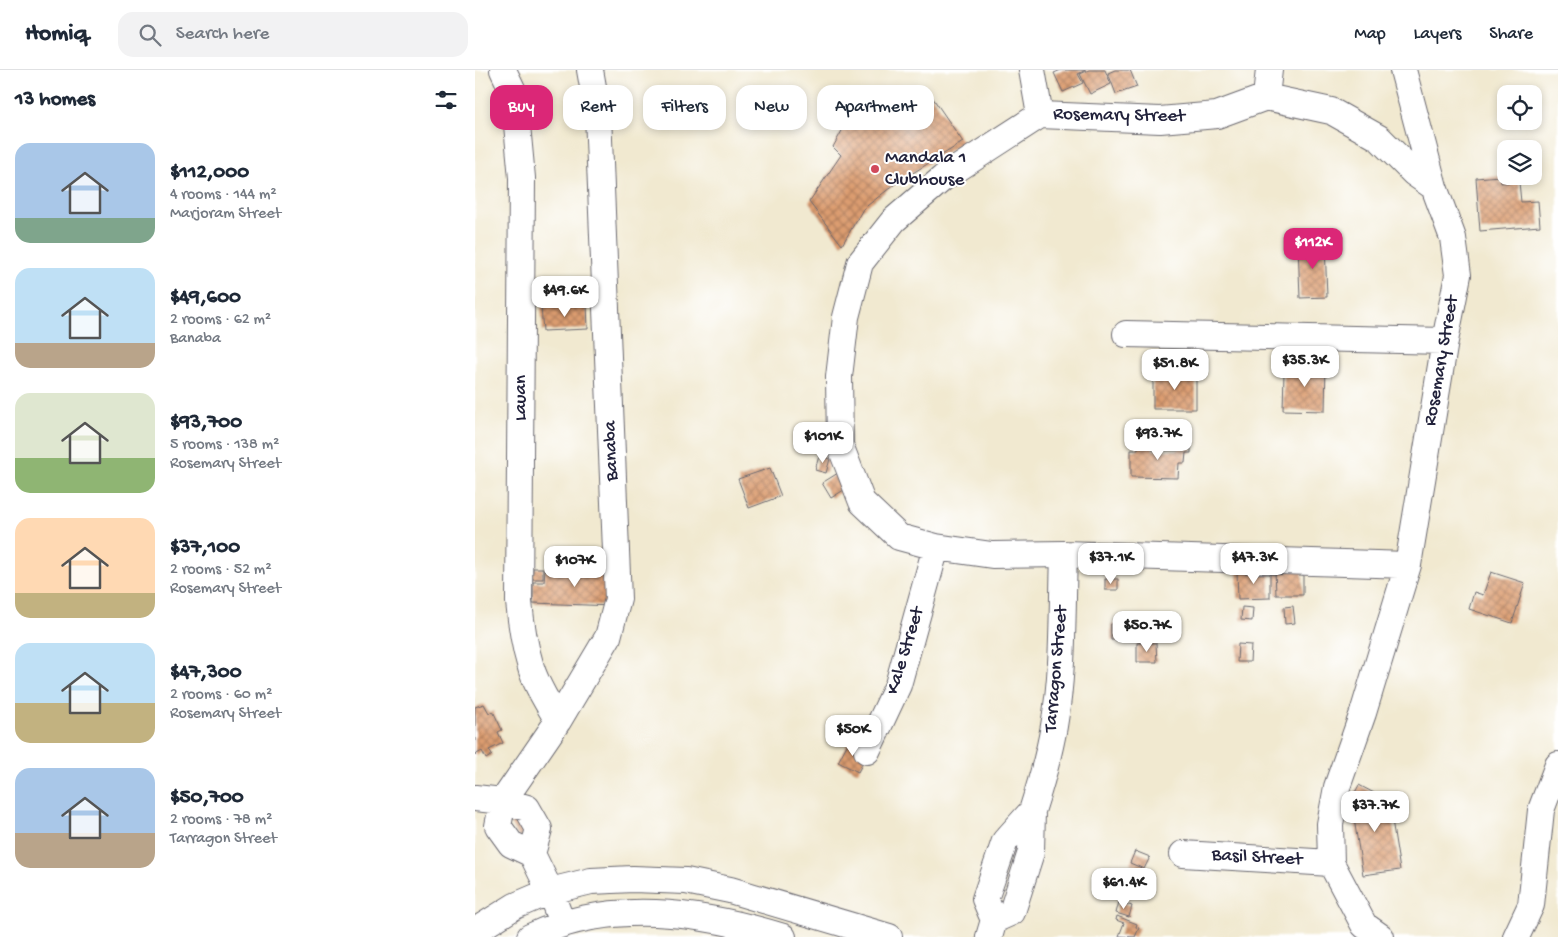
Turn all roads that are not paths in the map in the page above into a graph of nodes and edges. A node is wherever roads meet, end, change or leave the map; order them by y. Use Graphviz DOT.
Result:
graph roads {
  1 [pos="503,70"];
  2 [pos="590,70"];
  3 [pos="1032,70"];
  4 [pos="1269,70"];
  5 [pos="1403,70"];
  6 [pos="1266,97"];
  7 [pos="1040,115"];
  8 [pos="1434,187"];
  9 [pos="1126,334"];
  10 [pos="1445,341"];
  11 [pos="936,547"];
  12 [pos="1064,554"];
  13 [pos="1408,565"];
  14 [pos="558,721"];
  15 [pos="867,751"];
  16 [pos="1558,765"];
  17 [pos="475,798"];
  18 [pos="503,801"];
  19 [pos="1032,811"];
  20 [pos="1183,854"];
  21 [pos="1331,863"];
  22 [pos="549,891"];
  23 [pos="562,923"];
  24 [pos="992,929"];
  25 [pos="475,931"];
  26 [pos="1372,931"];
  27 [pos="530,937"];
  28 [pos="783,937"];
  29 [pos="889,937"];
  30 [pos="1516,937"];
  1 -- 14 [label="street, Lauan"];
  2 -- 14 [label="street, Banaba"];
  3 -- 7 [label="street"];
  4 -- 6 [label="street"];
  5 -- 8 [label="street, Rosemary Street"];
  6 -- 7 [label="street, Rosemary Street"];
  6 -- 8 [label="street"];
  7 -- 11 [label="street, Rosemary Street"];
  8 -- 10 [label="street, Rosemary Street"];
  9 -- 10 [label="street"];
  10 -- 13 [label="street, Rosemary Street"];
  11 -- 12 [label="street, Rosemary Street"];
  11 -- 15 [label="street, Kale Street"];
  12 -- 13 [label="street, Rosemary Street"];
  12 -- 19 [label="street, Tarragon Street"];
  13 -- 21 [label="street, Rosemary Street"];
  14 -- 18 [label="street, Banaba"];
  16 -- 30 [label="street"];
  17 -- 18 [label="street"];
  18 -- 22 [label="street"];
  19 -- 24 [label="street, Tarragon Street"];
  19 -- 24 [label="street, Tarragon Street"];
  20 -- 21 [label="street, Basil Street"];
  21 -- 26 [label="street, Rosemary Street"];
  22 -- 23 [label="street"];
  22 -- 25 [label="street"];
  22 -- 29 [label="street"];
  23 -- 27 [label="street"];
  23 -- 28 [label="street"];
}
